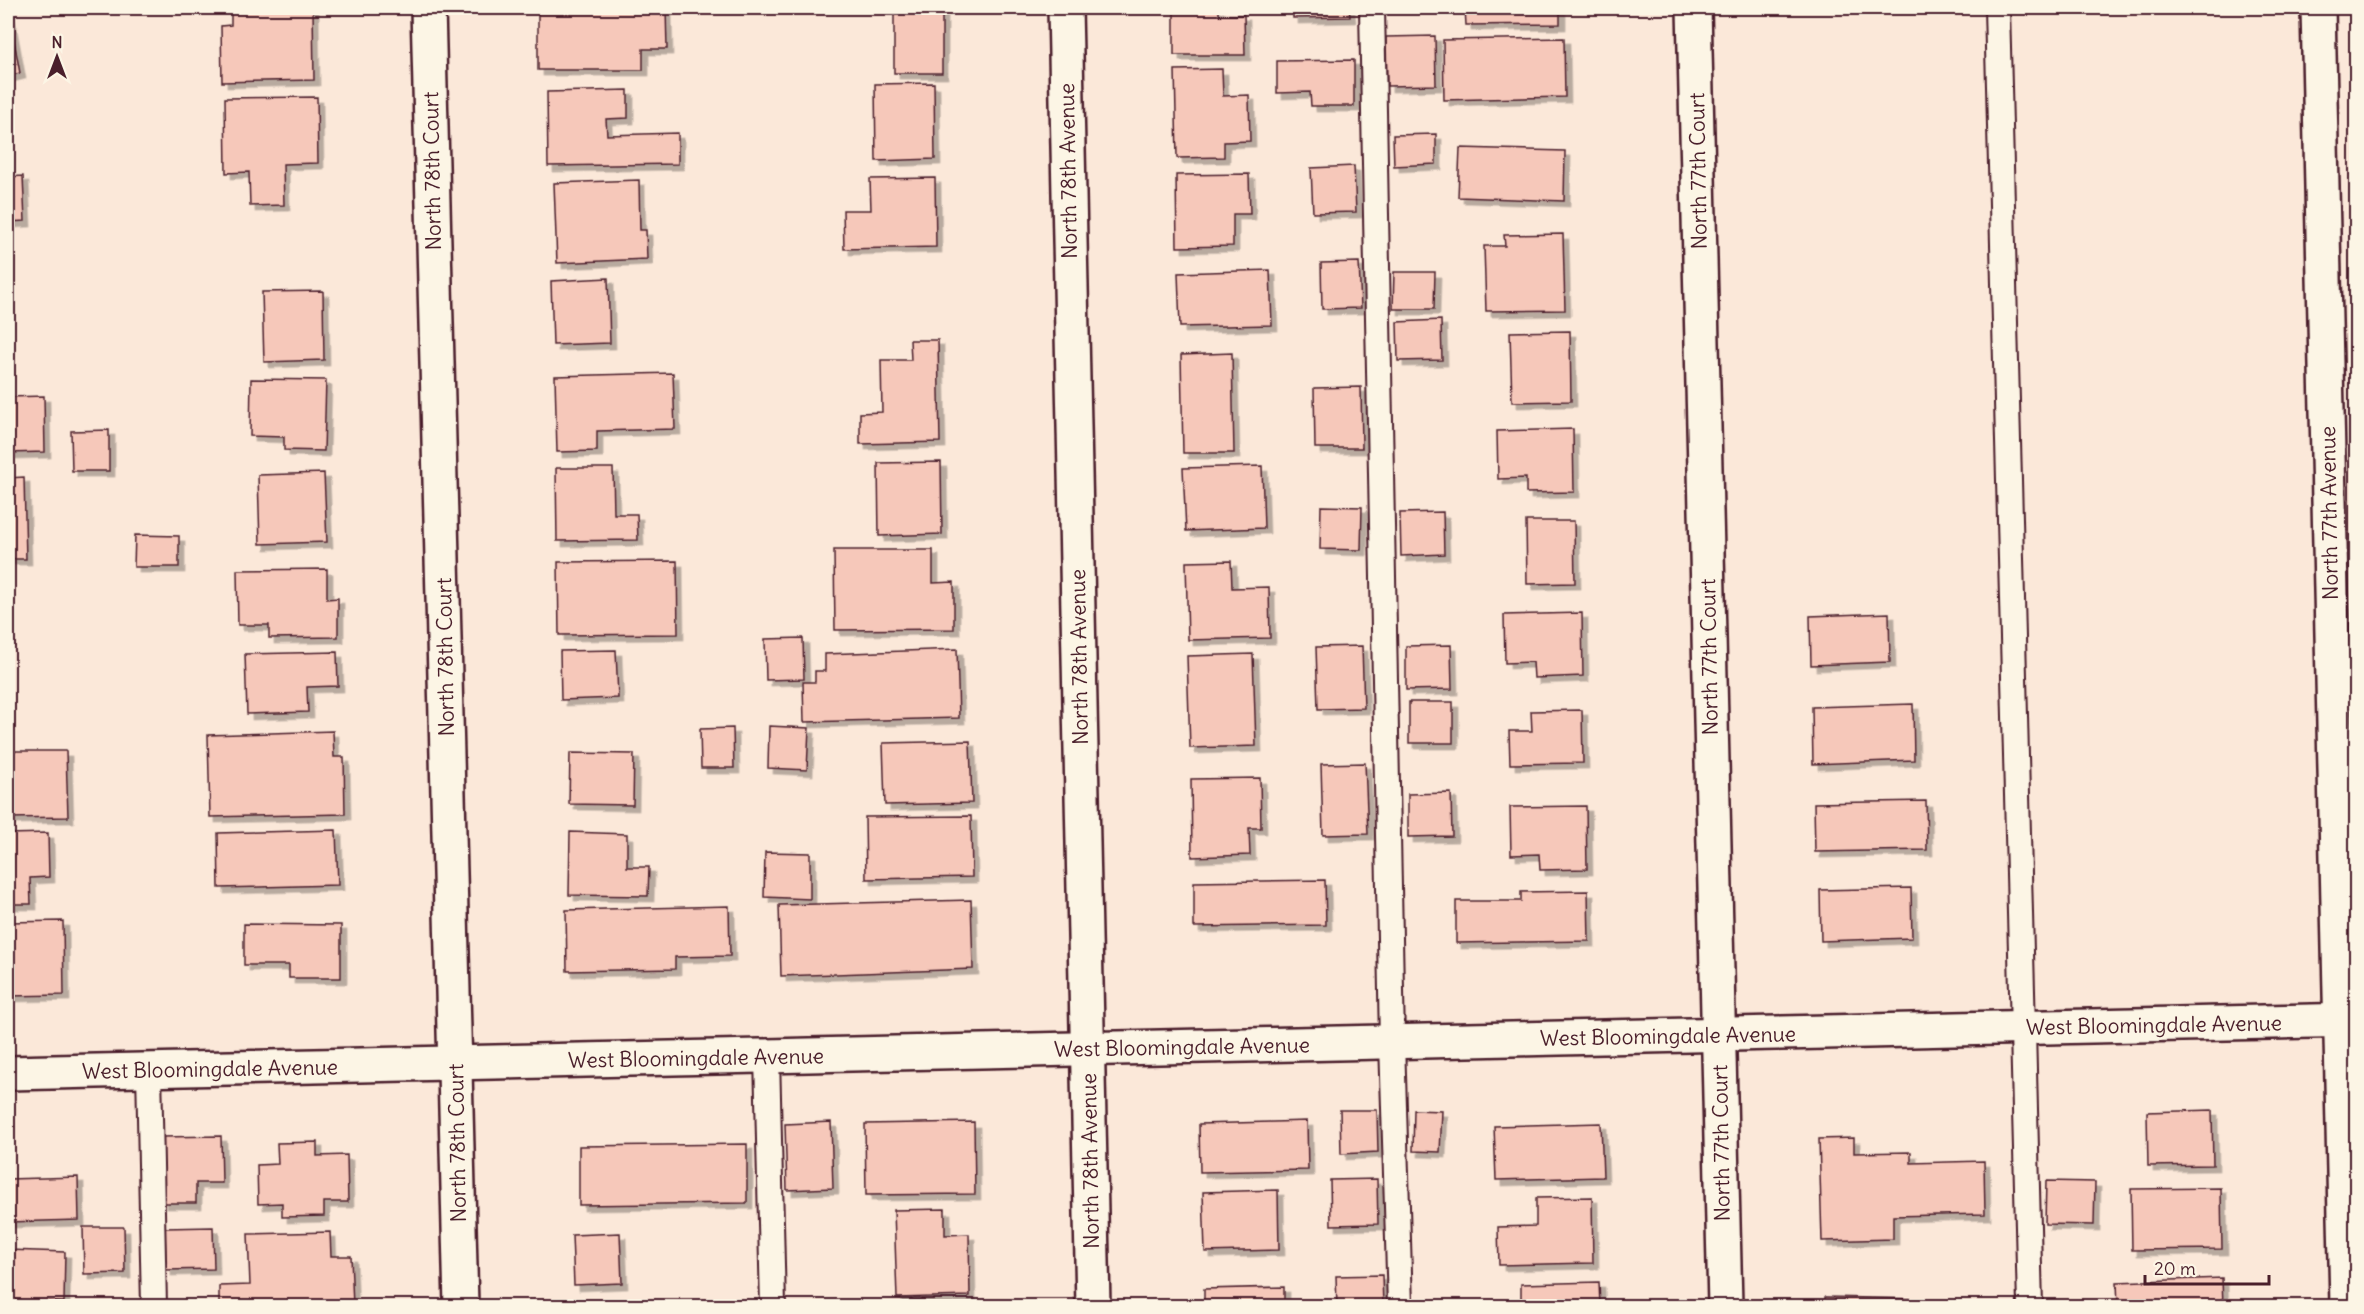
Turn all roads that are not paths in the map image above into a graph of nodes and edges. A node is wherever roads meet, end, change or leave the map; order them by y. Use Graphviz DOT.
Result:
graph roads {
  1 [pos="428,8"];
  2 [pos="1065,8"];
  3 [pos="1372,8"];
  4 [pos="1694,8"];
  5 [pos="1997,8"];
  6 [pos="2318,8"];
  7 [pos="2349,1020"];
  8 [pos="2024,1028"];
  9 [pos="1719,1035"];
  10 [pos="1392,1042"];
  11 [pos="1087,1049"];
  12 [pos="767,1056"];
  13 [pos="455,1063"];
  14 [pos="149,1070"];
  15 [pos="8,1073"];
  16 [pos="154,1306"];
  17 [pos="461,1306"];
  18 [pos="773,1306"];
  19 [pos="1093,1306"];
  20 [pos="1400,1306"];
  21 [pos="1725,1306"];
  22 [pos="2030,1306"];
  23 [pos="2347,1306"];
  1 -- 13 [label="street, North 78th Court"];
  2 -- 11 [label="street, North 78th Avenue"];
  3 -- 10 [label="lane"];
  4 -- 9 [label="street, North 77th Court"];
  5 -- 8 [label="lane"];
  6 -- 7 [label="street, North 77th Avenue"];
  7 -- 8 [label="street, West Bloomingdale Avenue"];
  7 -- 23 [label="street, North 77th Avenue"];
  8 -- 9 [label="street, West Bloomingdale Avenue"];
  8 -- 22 [label="lane"];
  9 -- 10 [label="street, West Bloomingdale Avenue"];
  9 -- 21 [label="street, North 77th Court"];
  10 -- 11 [label="street, West Bloomingdale Avenue"];
  10 -- 20 [label="lane"];
  11 -- 12 [label="street, West Bloomingdale Avenue"];
  11 -- 19 [label="street, North 78th Avenue"];
  12 -- 13 [label="street, West Bloomingdale Avenue"];
  12 -- 18 [label="lane"];
  13 -- 14 [label="street, West Bloomingdale Avenue"];
  13 -- 17 [label="street, North 78th Court"];
  14 -- 15 [label="street, West Bloomingdale Avenue"];
  14 -- 16 [label="lane"];
}
